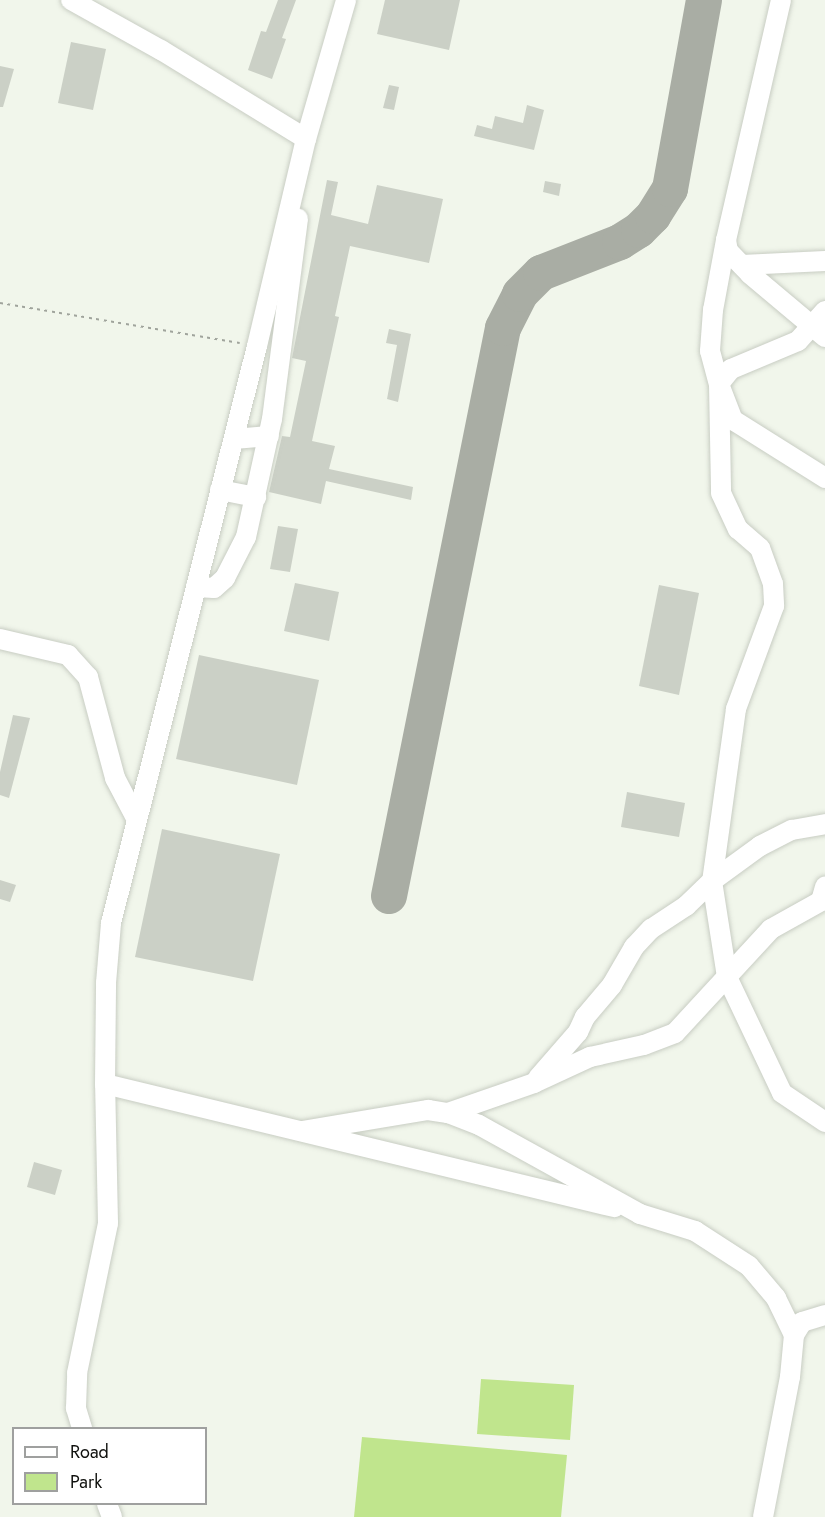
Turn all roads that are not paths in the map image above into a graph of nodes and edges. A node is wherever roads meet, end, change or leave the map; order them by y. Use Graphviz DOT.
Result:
graph roads {
  1 [pos="71,0"];
  2 [pos="346,0"];
  3 [pos="781,0"];
  4 [pos="306,139"];
  5 [pos="726,240"];
  6 [pos="825,261"];
  7 [pos="742,265"];
  8 [pos="825,311"];
  9 [pos="819,332"];
  10 [pos="719,384"];
  11 [pos="269,436"];
  12 [pos="234,439"];
  13 [pos="825,478"];
  14 [pos="220,490"];
  15 [pos="256,497"];
  16 [pos="196,587"];
  17 [pos="0,639"];
  18 [pos="136,818"];
  19 [pos="825,824"];
  20 [pos="712,880"];
  21 [pos="824,896"];
  22 [pos="727,977"];
  23 [pos="534,1083"];
  24 [pos="105,1084"];
  25 [pos="448,1113"];
  26 [pos="825,1122"];
  27 [pos="302,1131"];
  28 [pos="640,1214"];
  29 [pos="825,1315"];
  30 [pos="794,1335"];
  31 [pos="82,1427"];
  32 [pos="763,1517"];
  1 -- 4 [label="lane"];
  2 -- 4 [label="lane"];
  3 -- 5 [label="lane"];
  4 -- 11 [label="lane"];
  4 -- 12 [label="lane"];
  5 -- 7 [label="lane"];
  5 -- 10 [label="lane"];
  6 -- 7 [label="lane"];
  7 -- 9 [label="lane"];
  8 -- 9 [label="lane"];
  9 -- 10 [label="lane"];
  10 -- 13 [label="lane"];
  10 -- 20 [label="lane"];
  11 -- 12 [label="lane"];
  11 -- 15 [label="lane"];
  12 -- 14 [label="lane"];
  14 -- 15 [label="lane"];
  14 -- 16 [label="lane"];
  15 -- 16 [label="lane"];
  16 -- 18 [label="lane"];
  17 -- 18 [label="lane"];
  18 -- 24 [label="lane"];
  19 -- 20 [label="lane"];
  20 -- 22 [label="lane"];
  20 -- 23 [label="lane"];
  21 -- 22 [label="lane"];
  22 -- 23 [label="lane"];
  22 -- 26 [label="lane"];
  23 -- 25 [label="lane"];
  24 -- 27 [label="lane"];
  24 -- 31 [label="lane"];
  25 -- 27 [label="lane"];
  25 -- 28 [label="lane"];
  27 -- 28 [label="lane"];
  28 -- 30 [label="lane"];
  29 -- 30 [label="lane"];
  30 -- 32 [label="lane"];
}
